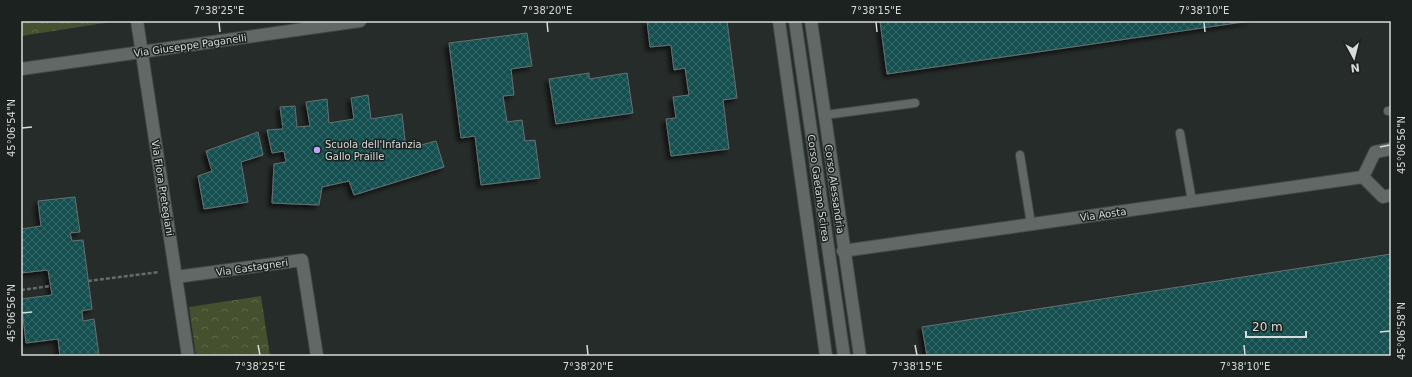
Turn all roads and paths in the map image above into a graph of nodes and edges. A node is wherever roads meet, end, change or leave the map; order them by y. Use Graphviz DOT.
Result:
graph roads {
  1 [pos="137,21"];
  2 [pos="360,21"];
  3 [pos="779,21"];
  4 [pos="795,21"];
  5 [pos="811,21"];
  6 [pos="142,51"];
  7 [pos="21,69"];
  8 [pos="915,103"];
  9 [pos="825,115"];
  10 [pos="1180,133"];
  11 [pos="1391,149"];
  12 [pos="1020,155"];
  13 [pos="1363,177"];
  14 [pos="1391,196"];
  15 [pos="1192,201"];
  16 [pos="1031,224"];
  17 [pos="843,251"];
  18 [pos="161,272"];
  19 [pos="176,277"];
  20 [pos="88,281"];
  21 [pos="51,286"];
  22 [pos="21,290"];
  23 [pos="188,356"];
  24 [pos="317,356"];
  25 [pos="826,356"];
  26 [pos="844,356"];
  27 [pos="860,356"];
  1 -- 6 [label="street, Via Flora Pretegiani"];
  2 -- 6 [label="street, Via Giuseppe Paganelli"];
  3 -- 25 [label="street"];
  4 -- 26 [label="street, Corso Gaetano Scirea"];
  5 -- 9 [label="street, Corso Alessandria"];
  6 -- 7 [label="street, Via Giuseppe Paganelli"];
  6 -- 19 [label="street, Via Flora Pretegiani"];
  8 -- 9 [label="lane"];
  9 -- 17 [label="street, Corso Alessandria"];
  10 -- 15 [label="lane"];
  11 -- 13 [label="street"];
  12 -- 16 [label="lane"];
  13 -- 14 [label="street"];
  13 -- 15 [label="street, Via Aosta"];
  15 -- 16 [label="street, Via Aosta"];
  16 -- 17 [label="street, Via Aosta"];
  17 -- 27 [label="street, Corso Alessandria"];
  18 -- 20 [label="path"];
  19 -- 23 [label="street, Via Flora Pretegiani"];
  19 -- 24 [label="street, Via Castagneri"];
  21 -- 22 [label="path"];
}
